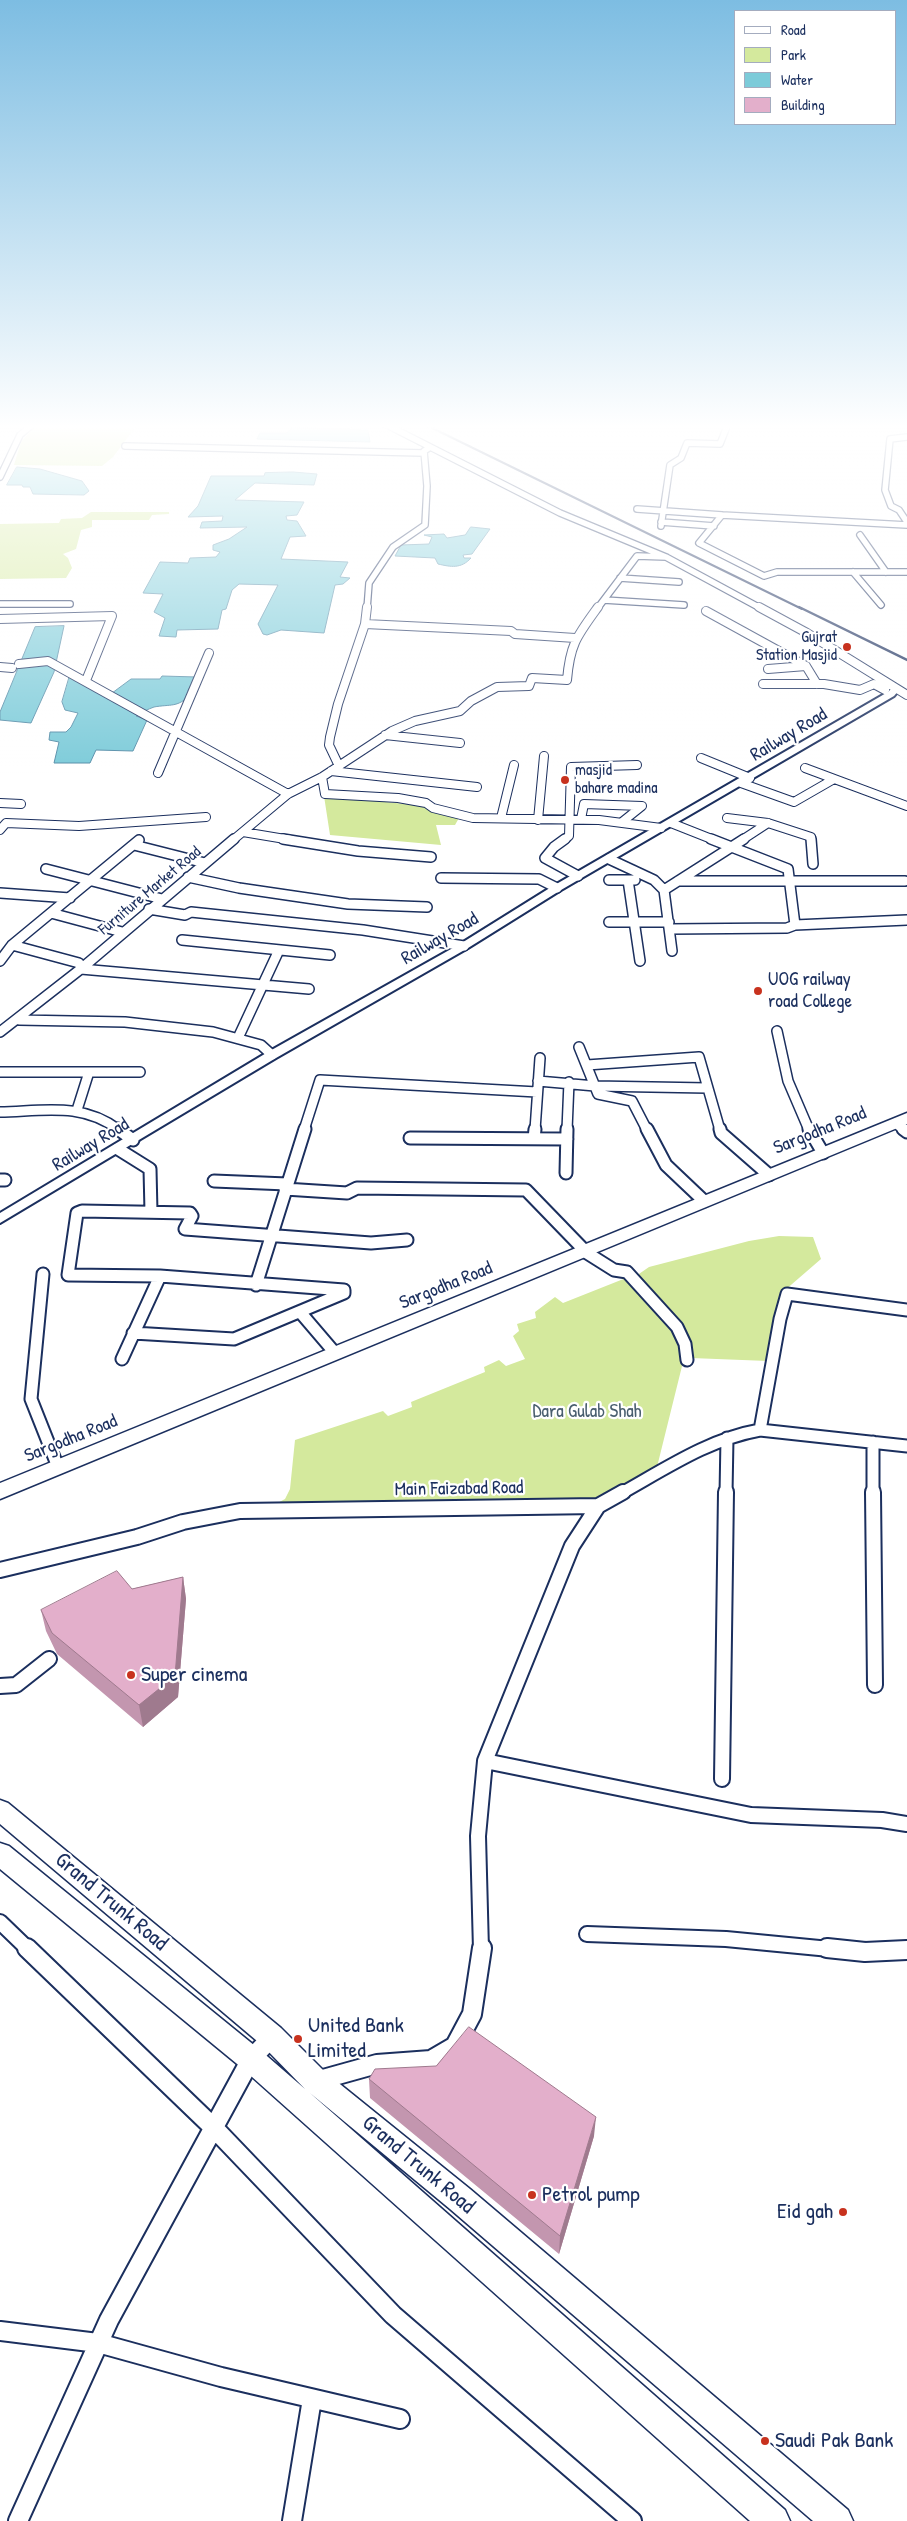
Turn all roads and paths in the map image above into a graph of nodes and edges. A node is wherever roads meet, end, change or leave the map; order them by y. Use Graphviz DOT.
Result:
graph roads {
  1 [pos="401,542"];
  2 [pos="629,542"];
  3 [pos="700,542"];
  4 [pos="865,542"];
  5 [pos="666,557"];
  6 [pos="853,572"];
  7 [pos="886,572"];
  8 [pos="907,572"];
  9 [pos="620,578"];
  10 [pos="679,582"];
  11 [pos="604,600"];
  12 [pos="0,604"];
  13 [pos="70,604"];
  14 [pos="684,605"];
  15 [pos="881,605"];
  16 [pos="706,611"];
  17 [pos="0,619"];
  18 [pos="365,624"];
  19 [pos="575,638"];
  20 [pos="210,653"];
  21 [pos="806,666"];
  22 [pos="0,667"];
  23 [pos="768,669"];
  24 [pos="87,678"];
  25 [pos="763,684"];
  26 [pos="817,684"];
  27 [pos="894,692"];
  28 [pos="907,694"];
  29 [pos="177,731"];
  30 [pos="385,736"];
  31 [pos="460,743"];
  32 [pos="544,756"];
  33 [pos="701,758"];
  34 [pos="514,765"];
  35 [pos="637,765"];
  36 [pos="339,766"];
  37 [pos="805,768"];
  38 [pos="331,771"];
  39 [pos="158,773"];
  40 [pos="322,778"];
  41 [pos="834,779"];
  42 [pos="746,781"];
  43 [pos="477,786"];
  44 [pos="288,794"];
  45 [pos="0,803"];
  46 [pos="21,804"];
  47 [pos="907,806"];
  48 [pos="206,816"];
  49 [pos="501,818"];
  50 [pos="727,818"];
  51 [pos="538,820"];
  52 [pos="567,820"];
  53 [pos="581,820"];
  54 [pos="622,822"];
  55 [pos="671,823"];
  56 [pos="768,823"];
  57 [pos="661,828"];
  58 [pos="0,830"];
  59 [pos="243,832"];
  60 [pos="731,847"];
  61 [pos="431,857"];
  62 [pos="609,858"];
  63 [pos="205,863"];
  64 [pos="813,864"];
  65 [pos="46,869"];
  66 [pos="578,876"];
  67 [pos="188,877"];
  68 [pos="441,878"];
  69 [pos="91,880"];
  70 [pos="609,880"];
  71 [pos="628,880"];
  72 [pos="654,880"];
  73 [pos="678,881"];
  74 [pos="789,881"];
  75 [pos="905,881"];
  76 [pos="558,888"];
  77 [pos="664,890"];
  78 [pos="0,893"];
  79 [pos="70,898"];
  80 [pos="162,899"];
  81 [pos="427,907"];
  82 [pos="149,910"];
  83 [pos="51,914"];
  84 [pos="907,920"];
  85 [pos="609,922"];
  86 [pos="634,922"];
  87 [pos="794,925"];
  88 [pos="670,926"];
  89 [pos="122,932"];
  90 [pos="182,940"];
  91 [pos="12,945"];
  92 [pos="464,946"];
  93 [pos="279,950"];
  94 [pos="672,951"];
  95 [pos="330,955"];
  96 [pos="0,961"];
  97 [pos="640,961"];
  98 [pos="81,969"];
  99 [pos="261,985"];
  100 [pos="309,989"];
  101 [pos="19,1020"];
  102 [pos="777,1031"];
  103 [pos="0,1032"];
  104 [pos="238,1038"];
  105 [pos="579,1047"];
  106 [pos="272,1055"];
  107 [pos="540,1058"];
  108 [pos="587,1065"];
  109 [pos="0,1072"];
  110 [pos="89,1072"];
  111 [pos="140,1072"];
  112 [pos="569,1082"];
  113 [pos="595,1086"];
  114 [pos="538,1087"];
  115 [pos="707,1088"];
  116 [pos="77,1110"];
  117 [pos="0,1112"];
  118 [pos="904,1124"];
  119 [pos="410,1138"];
  120 [pos="534,1139"];
  121 [pos="567,1139"];
  122 [pos="133,1140"];
  123 [pos="118,1149"];
  124 [pos="823,1153"];
  125 [pos="566,1173"];
  126 [pos="769,1175"];
  127 [pos="214,1181"];
  128 [pos="286,1187"];
  129 [pos="704,1201"];
  130 [pos="151,1212"];
  131 [pos="0,1219"];
  132 [pos="272,1236"];
  133 [pos="407,1240"];
  134 [pos="586,1252"];
  135 [pos="43,1274"];
  136 [pos="160,1276"];
  137 [pos="256,1285"];
  138 [pos="907,1310"];
  139 [pos="300,1312"];
  140 [pos="132,1333"];
  141 [pos="335,1353"];
  142 [pos="122,1359"];
  143 [pos="687,1360"];
  144 [pos="760,1430"];
  145 [pos="727,1438"];
  146 [pos="873,1442"];
  147 [pos="907,1446"];
  148 [pos="58,1467"];
  149 [pos="0,1491"];
  150 [pos="598,1506"];
  151 [pos="0,1570"];
  152 [pos="49,1659"];
  153 [pos="875,1685"];
  154 [pos="0,1686"];
  155 [pos="484,1761"];
  156 [pos="722,1779"];
  157 [pos="0,1810"];
  158 [pos="907,1824"];
  159 [pos="0,1854"];
  160 [pos="0,1922"];
  161 [pos="587,1934"];
  162 [pos="907,1950"];
  163 [pos="272,2037"];
  164 [pos="251,2059"];
  165 [pos="316,2081"];
  166 [pos="214,2128"];
  167 [pos="0,2331"];
  168 [pos="98,2344"];
  169 [pos="312,2399"];
  170 [pos="400,2420"];
  171 [pos="18,2521"];
  172 [pos="292,2521"];
  173 [pos="632,2521"];
  174 [pos="774,2521"];
  175 [pos="836,2521"];
  1 -- 18 [label="street"];
  2 -- 5 [label="street"];
  3 -- 6 [label="street"];
  4 -- 7 [label="street"];
  5 -- 9 [label="street, Furniture Market Road"];
  5 -- 27 [label="street"];
  6 -- 7 [label="street"];
  6 -- 15 [label="street"];
  7 -- 8 [label="street"];
  9 -- 10 [label="street"];
  9 -- 11 [label="street, Furniture Market Road"];
  11 -- 14 [label="street"];
  11 -- 19 [label="street, Furniture Market Road"];
  12 -- 13 [label="street"];
  16 -- 21 [label="street"];
  17 -- 24 [label="street"];
  18 -- 19 [label="street"];
  18 -- 36 [label="street"];
  19 -- 30 [label="street, Furniture Market Road"];
  20 -- 29 [label="street"];
  21 -- 23 [label="street"];
  21 -- 26 [label="street"];
  22 -- 29 [label="street"];
  25 -- 26 [label="street"];
  26 -- 27 [label="street"];
  27 -- 28 [label="street"];
  27 -- 42 [label="street, Railway Road"];
  29 -- 39 [label="street"];
  29 -- 44 [label="street"];
  30 -- 31 [label="street"];
  30 -- 36 [label="street, Furniture Market Road"];
  32 -- 51 [label="street"];
  33 -- 42 [label="street"];
  34 -- 49 [label="street"];
  35 -- 52 [label="street"];
  36 -- 38 [label="street, Furniture Market Road"];
  37 -- 41 [label="street"];
  38 -- 40 [label="street, Furniture Market Road"];
  38 -- 43 [label="street"];
  40 -- 44 [label="street, Furniture Market Road"];
  40 -- 49 [label="street"];
  41 -- 42 [label="street"];
  41 -- 47 [label="street"];
  42 -- 55 [label="street, Railway Road"];
  44 -- 59 [label="street, Furniture Market Road"];
  45 -- 46 [label="street"];
  48 -- 58 [label="street"];
  49 -- 51 [label="street"];
  50 -- 56 [label="street"];
  51 -- 52 [label="street"];
  52 -- 53 [label="street"];
  52 -- 66 [label="street"];
  53 -- 54 [label="street"];
  53 -- 54 [label="street"];
  54 -- 57 [label="street"];
  55 -- 57 [label="street, Railway Road"];
  55 -- 60 [label="street"];
  56 -- 60 [label="street"];
  56 -- 64 [label="street"];
  57 -- 62 [label="street, Railway Road"];
  59 -- 61 [label="street"];
  59 -- 63 [label="street, Furniture Market Road"];
  60 -- 73 [label="street"];
  60 -- 74 [label="street"];
  62 -- 66 [label="street, Railway Road"];
  62 -- 72 [label="street"];
  63 -- 67 [label="street, Furniture Market Road"];
  63 -- 69 [label="street"];
  65 -- 69 [label="street"];
  66 -- 76 [label="street, Railway Road"];
  67 -- 80 [label="street, Furniture Market Road"];
  67 -- 81 [label="street"];
  68 -- 76 [label="street"];
  69 -- 79 [label="street"];
  69 -- 80 [label="street"];
  70 -- 71 [label="street"];
  71 -- 72 [label="street"];
  71 -- 86 [label="street"];
  72 -- 77 [label="street"];
  73 -- 74 [label="street"];
  73 -- 77 [label="street"];
  74 -- 75 [label="street"];
  74 -- 87 [label="street"];
  76 -- 92 [label="street, Railway Road"];
  77 -- 88 [label="street"];
  78 -- 79 [label="street"];
  79 -- 83 [label="street"];
  80 -- 82 [label="street, Furniture Market Road"];
  82 -- 89 [label="street, Furniture Market Road"];
  82 -- 92 [label="street"];
  83 -- 89 [label="street"];
  83 -- 91 [label="street"];
  84 -- 87 [label="street"];
  85 -- 86 [label="street"];
  86 -- 88 [label="street"];
  86 -- 97 [label="street"];
  87 -- 88 [label="street"];
  88 -- 94 [label="street"];
  89 -- 98 [label="street, Furniture Market Road"];
  90 -- 93 [label="street"];
  91 -- 96 [label="street"];
  91 -- 98 [label="street"];
  92 -- 106 [label="street, Railway Road"];
  93 -- 95 [label="street"];
  93 -- 99 [label="street"];
  98 -- 99 [label="street"];
  98 -- 101 [label="street, Furniture Market Road"];
  99 -- 100 [label="street"];
  99 -- 104 [label="street"];
  101 -- 103 [label="street, Furniture Market Road"];
  101 -- 104 [label="street"];
  102 -- 124 [label="street"];
  104 -- 106 [label="street"];
  105 -- 108 [label="street"];
  106 -- 122 [label="street, Railway Road"];
  107 -- 114 [label="street"];
  108 -- 113 [label="street"];
  108 -- 115 [label="street"];
  109 -- 110 [label="street"];
  110 -- 111 [label="street"];
  110 -- 116 [label="street"];
  112 -- 113 [label="street"];
  112 -- 114 [label="street"];
  112 -- 121 [label="street"];
  113 -- 115 [label="street"];
  113 -- 129 [label="street"];
  114 -- 120 [label="street"];
  114 -- 128 [label="street"];
  115 -- 126 [label="street"];
  116 -- 117 [label="street"];
  116 -- 122 [label="street"];
  118 -- 124 [label="main road, Sargodha Road"];
  119 -- 120 [label="street"];
  120 -- 121 [label="street"];
  121 -- 125 [label="street"];
  122 -- 123 [label="street, Railway Road"];
  123 -- 130 [label="street"];
  123 -- 131 [label="street, Railway Road"];
  124 -- 126 [label="main road, Sargodha Road"];
  126 -- 129 [label="main road, Sargodha Road"];
  127 -- 128 [label="street"];
  128 -- 132 [label="street"];
  128 -- 134 [label="street"];
  129 -- 134 [label="main road, Sargodha Road"];
  130 -- 132 [label="street"];
  130 -- 136 [label="street"];
  132 -- 133 [label="street"];
  132 -- 137 [label="street"];
  134 -- 141 [label="main road, Sargodha Road"];
  134 -- 143 [label="street"];
  135 -- 148 [label="street"];
  136 -- 137 [label="street"];
  136 -- 140 [label="street"];
  137 -- 139 [label="street"];
  138 -- 144 [label="street"];
  139 -- 140 [label="street"];
  139 -- 141 [label="street"];
  140 -- 142 [label="street"];
  141 -- 148 [label="main road, Sargodha Road"];
  144 -- 145 [label="street, Main Faizabad Road"];
  144 -- 146 [label="street, Main Faizabad Road"];
  145 -- 150 [label="street, Main Faizabad Road"];
  145 -- 156 [label="street"];
  146 -- 147 [label="street, Main Faizabad Road"];
  146 -- 153 [label="street"];
  148 -- 149 [label="main road, Sargodha Road"];
  150 -- 151 [label="street, Main Faizabad Road"];
  150 -- 155 [label="street"];
  152 -- 154 [label="street"];
  155 -- 158 [label="street"];
  155 -- 165 [label="street"];
  157 -- 163 [label="main road, Grand Trunk Road"];
  159 -- 164 [label="main road, Grand Trunk Road"];
  160 -- 166 [label="street"];
  161 -- 162 [label="street"];
  163 -- 164 [label="street"];
  163 -- 165 [label="main road, Grand Trunk Road"];
  164 -- 166 [label="street"];
  164 -- 174 [label="main road, Grand Trunk Road"];
  165 -- 175 [label="main road, Grand Trunk Road"];
  166 -- 168 [label="street"];
  166 -- 173 [label="street"];
  167 -- 168 [label="street"];
  168 -- 169 [label="street"];
  168 -- 171 [label="street"];
  169 -- 170 [label="street"];
  169 -- 172 [label="street"];
}
